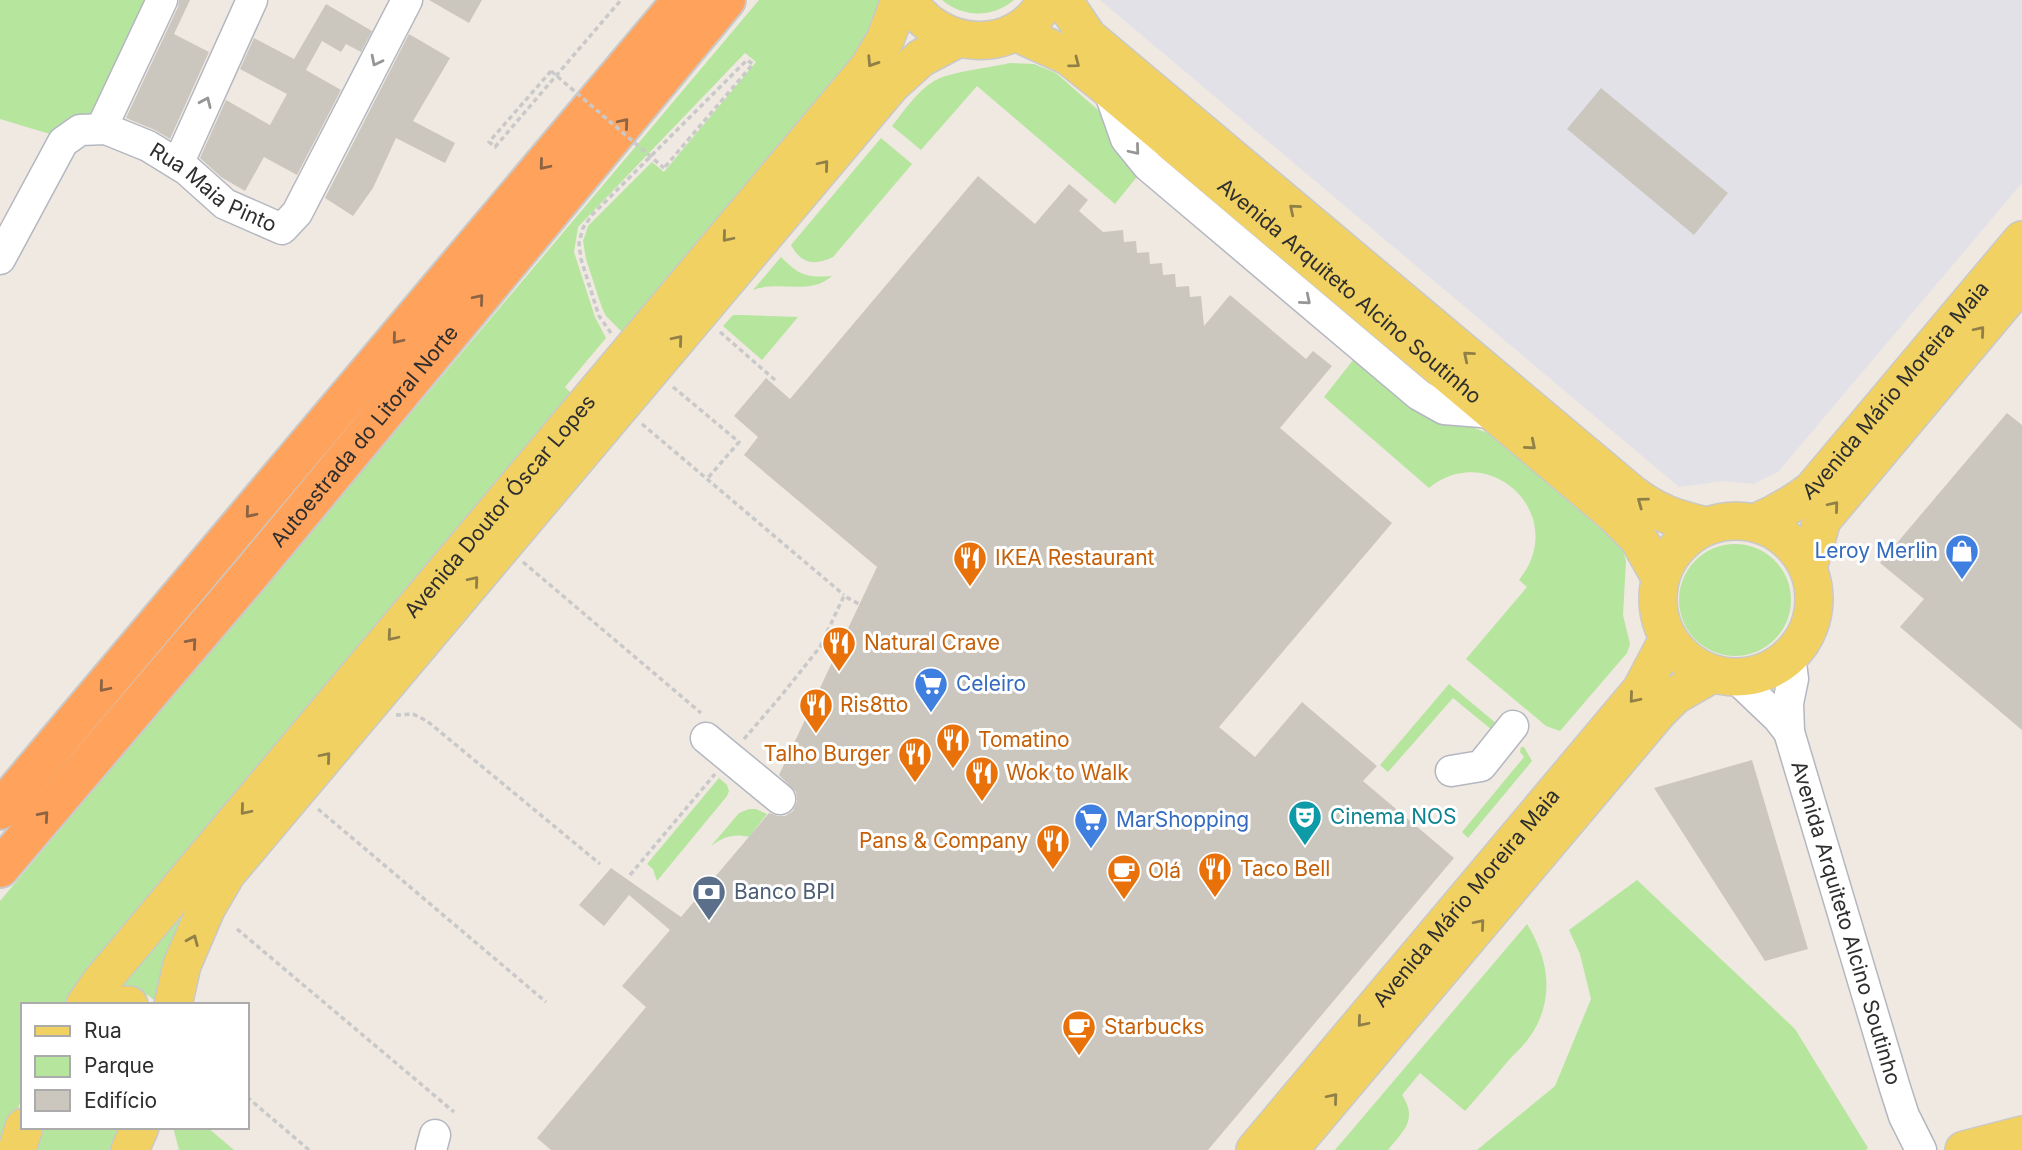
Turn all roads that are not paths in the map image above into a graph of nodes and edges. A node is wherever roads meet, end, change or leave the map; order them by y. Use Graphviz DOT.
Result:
graph roads {
  1 [pos="162,0"];
  2 [pos="252,0"];
  3 [pos="407,0"];
  4 [pos="682,0"];
  5 [pos="726,0"];
  6 [pos="900,0"];
  7 [pos="908,0"];
  8 [pos="1046,0"];
  9 [pos="1063,0"];
  10 [pos="1015,32"];
  11 [pos="957,39"];
  12 [pos="106,130"];
  13 [pos="178,164"];
  14 [pos="2022,240"];
  15 [pos="0,259"];
  16 [pos="2022,281"];
  17 [pos="1755,523"];
  18 [pos="1706,526"];
  19 [pos="1808,568"];
  20 [pos="1660,577"];
  21 [pos="1668,639"];
  22 [pos="1790,656"];
  23 [pos="1724,676"];
  24 [pos="1513,726"];
  25 [pos="706,728"];
  26 [pos="1789,732"];
  27 [pos="1451,771"];
  28 [pos="780,799"];
  29 [pos="0,810"];
  30 [pos="0,868"];
  31 [pos="86,1003"];
  32 [pos="173,1003"];
  33 [pos="1904,1116"];
  34 [pos="23,1129"];
  35 [pos="2022,1135"];
  36 [pos="17,1150"];
  37 [pos="1255,1150"];
  38 [pos="1289,1150"];
  39 [pos="1895,1150"];
  40 [pos="1921,1150"];
  41 [pos="1964,1150"];
  1 -- 12 [label="street"];
  13 -- 2 [label="street, one-way"];
  3 -- 13 [label="street, Rua Maia Pinto, one-way"];
  4 -- 29 [label="highway, Autoestrada do Litoral Norte, one-way"];
  30 -- 5 [label="highway, Autoestrada do Litoral Norte, one-way"];
  6 -- 31 [label="main road, Avenida Doutor Óscar Lopes, one-way"];
  7 -- 11 [label="main road"];
  8 -- 10 [label="main road"];
  18 -- 9 [label="main road, Avenida Arquiteto Alcino Soutinho, one-way"];
  10 -- 11 [label="main road"];
  10 -- 20 [label="main road, Avenida Arquiteto Alcino Soutinho, one-way"];
  32 -- 11 [label="main road, Avenida Doutor Óscar Lopes, one-way"];
  12 -- 13 [label="street, Rua Maia Pinto"];
  12 -- 15 [label="street, Rua Maia Pinto"];
  14 -- 17 [label="main road, Avenida Mário Moreira Maia"];
  19 -- 16 [label="main road, Avenida Mário Moreira Maia, one-way"];
  17 -- 18 [label="main road"];
  17 -- 19 [label="main road"];
  18 -- 20 [label="main road"];
  19 -- 22 [label="main road"];
  20 -- 21 [label="main road"];
  21 -- 23 [label="main road"];
  21 -- 37 [label="main road, Avenida Mário Moreira Maia, one-way"];
  22 -- 23 [label="main road"];
  22 -- 26 [label="street, Avenida Arquiteto Alcino Soutinho"];
  23 -- 26 [label="street, Avenida Arquiteto Alcino Soutinho"];
  38 -- 23 [label="main road, Avenida Mário Moreira Maia, one-way"];
  24 -- 27 [label="street"];
  25 -- 28 [label="street"];
  26 -- 33 [label="street, Avenida Arquiteto Alcino Soutinho"];
  33 -- 39 [label="street"];
  33 -- 40 [label="street, Avenida Arquiteto Alcino Soutinho"];
  34 -- 36 [label="main road"];
  35 -- 41 [label="main road"];
}
